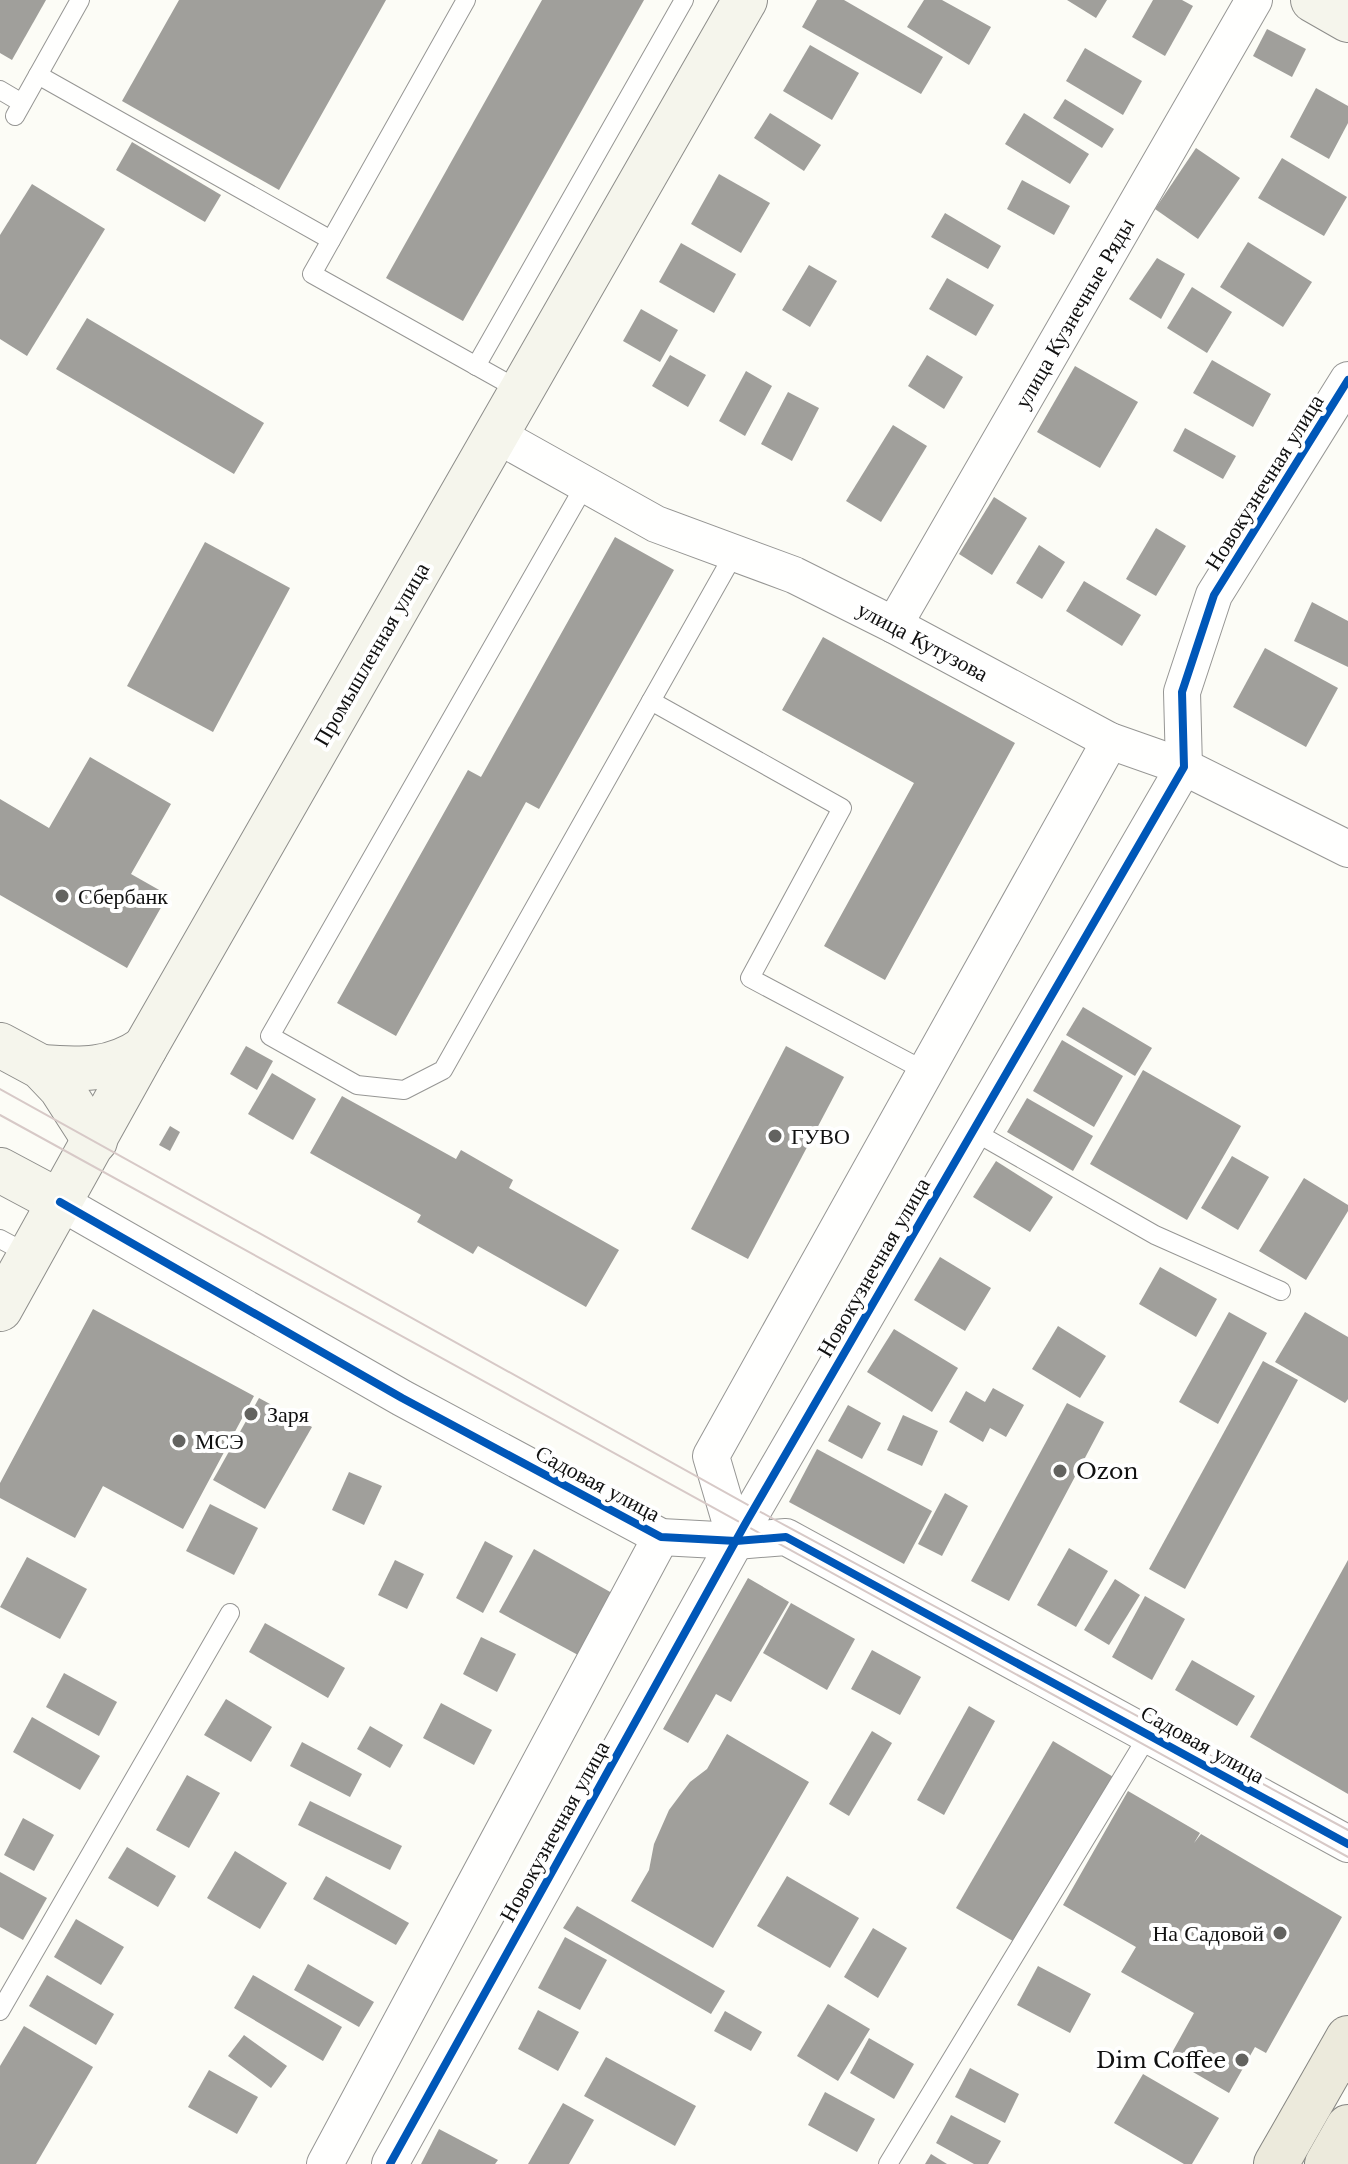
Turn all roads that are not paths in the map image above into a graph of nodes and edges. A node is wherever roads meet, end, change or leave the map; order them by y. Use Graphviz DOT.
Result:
graph roads {
  1 [pos="80,0"];
  2 [pos="466,0"];
  3 [pos="684,0"];
  4 [pos="745,0"];
  5 [pos="1254,0"];
  6 [pos="1313,0"];
  7 [pos="1348,20"];
  8 [pos="38,75"];
  9 [pos="0,90"];
  10 [pos="331,240"];
  11 [pos="476,366"];
  12 [pos="1348,380"];
  13 [pos="523,392"];
  14 [pos="497,435"];
  15 [pos="585,485"];
  16 [pos="734,554"];
  17 [pos="894,625"];
  18 [pos="651,701"];
  19 [pos="1110,741"];
  20 [pos="1184,767"];
  21 [pos="1348,849"];
  22 [pos="0,1045"];
  23 [pos="145,1048"];
  24 [pos="41,1067"];
  25 [pos="927,1072"];
  26 [pos="973,1131"];
  27 [pos="95,1141"];
  28 [pos="0,1170"];
  29 [pos="60,1202"];
  30 [pos="15,1247"];
  31 [pos="1281,1291"];
  32 [pos="0,1309"];
  33 [pos="661,1537"];
  34 [pos="736,1541"];
  35 [pos="230,1613"];
  36 [pos="1149,1734"];
  37 [pos="1348,1844"];
  38 [pos="0,2011"];
  39 [pos="1348,2038"];
  40 [pos="1348,2127"];
  41 [pos="325,2164"];
  42 [pos="390,2164"];
  43 [pos="888,2164"];
  44 [pos="1276,2164"];
  45 [pos="1327,2164"];
  1 -- 8 [label="lane"];
  2 -- 10 [label="lane"];
  3 -- 11 [label="lane"];
  4 -- 13 [label="main road, Промышленная улица"];
  5 -- 17 [label="street, улица Кузнечные Ряды"];
  6 -- 7 [label="main road"];
  8 -- 9 [label="lane"];
  8 -- 10 [label="lane"];
  10 -- 11 [label="lane"];
  11 -- 13 [label="lane"];
  12 -- 20 [label="street, Новокузнечная улица"];
  13 -- 14 [label="main road, Промышленная улица"];
  14 -- 15 [label="street, улица Кутузова"];
  14 -- 23 [label="main road, Промышленная улица"];
  15 -- 16 [label="street, улица Кутузова"];
  15 -- 18 [label="lane"];
  16 -- 17 [label="street, улица Кутузова"];
  16 -- 18 [label="lane"];
  17 -- 19 [label="street, улица Кутузова"];
  18 -- 25 [label="lane"];
  19 -- 20 [label="street, улица Кутузова"];
  19 -- 25 [label="street"];
  20 -- 21 [label="street, улица Кутузова"];
  20 -- 26 [label="street, Новокузнечная улица"];
  22 -- 24 [label="main road"];
  23 -- 24 [label="main road"];
  23 -- 27 [label="main road, Промышленная улица"];
  24 -- 27 [label="main road"];
  25 -- 34 [label="street"];
  26 -- 31 [label="lane"];
  26 -- 34 [label="street, Новокузнечная улица"];
  27 -- 29 [label="main road, Промышленная улица"];
  28 -- 29 [label="main road, Садовая улица"];
  29 -- 30 [label="main road, Промышленная улица"];
  29 -- 33 [label="street, Садовая улица"];
  30 -- 32 [label="main road, Промышленная улица"];
  33 -- 34 [label="street, Садовая улица"];
  33 -- 41 [label="street"];
  34 -- 36 [label="street, Садовая улица"];
  34 -- 42 [label="street, Новокузнечная улица"];
  35 -- 38 [label="lane"];
  36 -- 37 [label="street, Садовая улица"];
  36 -- 43 [label="lane"];
  39 -- 44 [label="main road"];
  40 -- 45 [label="main road"];
}
